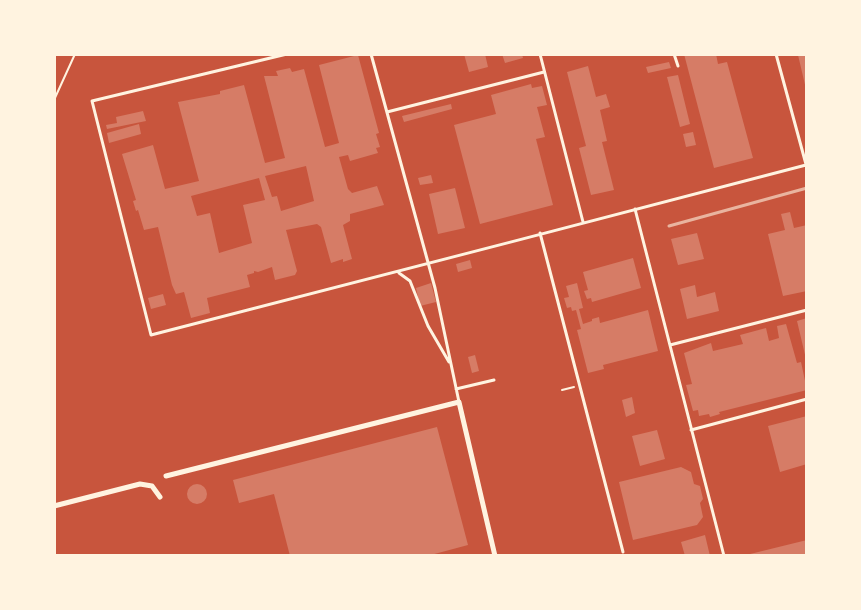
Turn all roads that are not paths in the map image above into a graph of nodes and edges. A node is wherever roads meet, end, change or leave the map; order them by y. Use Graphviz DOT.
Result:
graph roads {
  1 [pos="287,54"];
  2 [pos="371,54"];
  3 [pos="540,54"];
  4 [pos="674,54"];
  5 [pos="776,54"];
  6 [pos="678,66"];
  7 [pos="544,72"];
  8 [pos="387,112"];
  9 [pos="807,167"];
  10 [pos="635,209"];
  11 [pos="583,222"];
  12 [pos="540,233"];
  13 [pos="429,264"];
  14 [pos="397,272"];
  15 [pos="807,310"];
  16 [pos="670,345"];
  17 [pos="452,366"];
  18 [pos="494,380"];
  19 [pos="456,389"];
  20 [pos="807,399"];
  21 [pos="459,402"];
  22 [pos="691,430"];
  23 [pos="166,476"];
  24 [pos="160,497"];
  25 [pos="54,506"];
  26 [pos="623,552"];
  27 [pos="495,556"];
  28 [pos="724,556"];
  1 -- 14 [label="lane"];
  2 -- 8 [label="lane"];
  3 -- 7 [label="lane"];
  4 -- 6 [label="lane"];
  5 -- 9 [label="lane"];
  7 -- 8 [label="lane"];
  7 -- 11 [label="lane"];
  8 -- 13 [label="lane"];
  9 -- 10 [label="lane"];
  10 -- 11 [label="lane"];
  10 -- 16 [label="lane"];
  11 -- 12 [label="lane"];
  12 -- 13 [label="lane"];
  12 -- 26 [label="lane"];
  13 -- 14 [label="lane"];
  13 -- 17 [label="lane"];
  14 -- 17 [label="lane"];
  15 -- 16 [label="lane"];
  16 -- 22 [label="lane"];
  17 -- 19 [label="lane"];
  18 -- 19 [label="lane"];
  19 -- 21 [label="lane"];
  20 -- 22 [label="lane"];
  21 -- 23 [label="street"];
  21 -- 27 [label="street"];
  22 -- 28 [label="lane"];
  24 -- 25 [label="street"];
}
